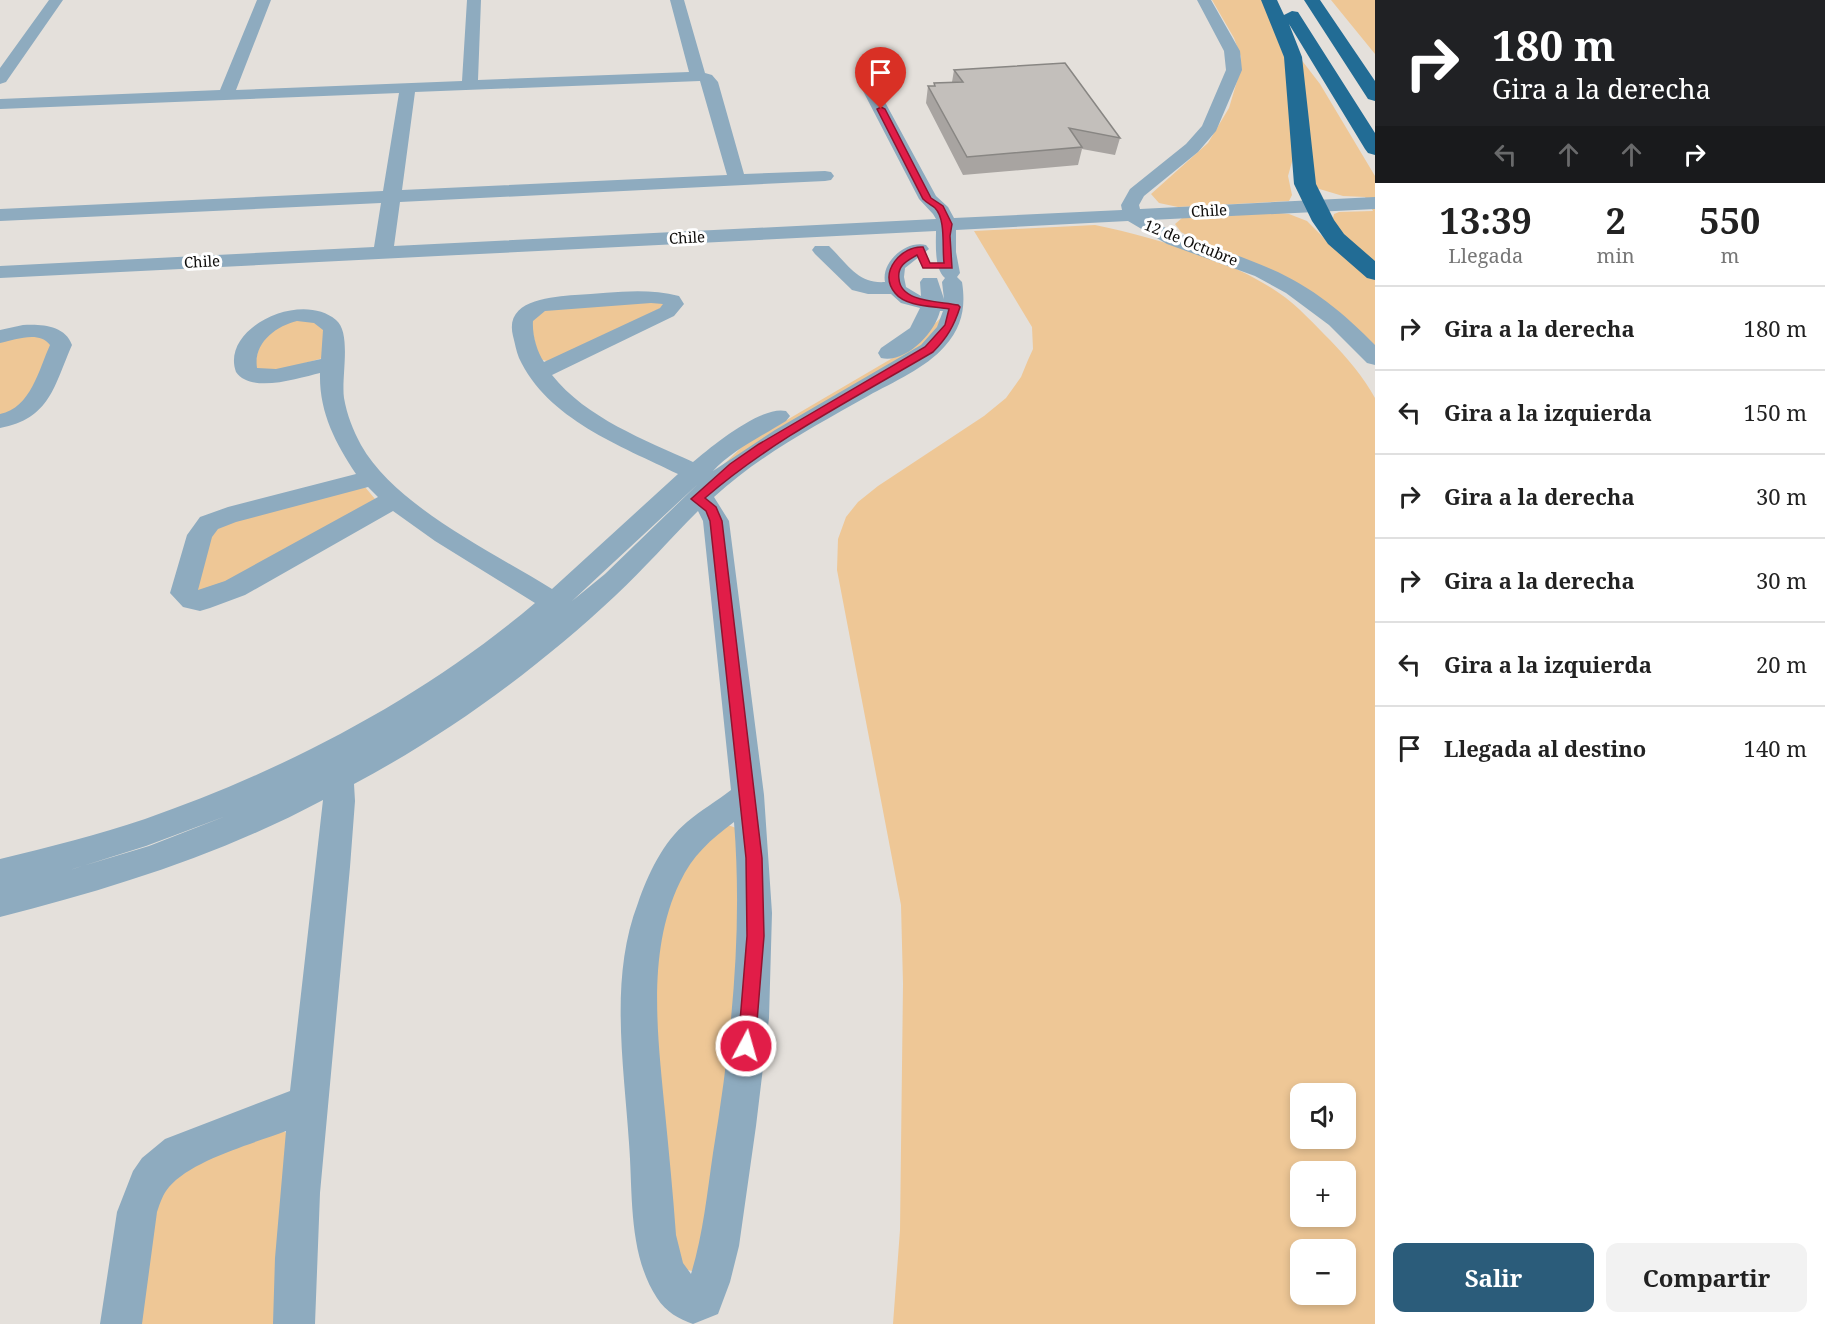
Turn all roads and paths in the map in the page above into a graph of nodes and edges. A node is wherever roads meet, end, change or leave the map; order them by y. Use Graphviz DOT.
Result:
graph roads {
  1 [pos="46,0"];
  2 [pos="56,0"];
  3 [pos="264,0"];
  4 [pos="474,0"];
  5 [pos="677,0"];
  6 [pos="1204,0"];
  7 [pos="1269,0"];
  8 [pos="1281,0"];
  9 [pos="1311,0"];
  10 [pos="1319,0"];
  11 [pos="1369,55"];
  12 [pos="0,62"];
  13 [pos="698,76"];
  14 [pos="0,79"];
  15 [pos="470,86"];
  16 [pos="408,88"];
  17 [pos="871,91"];
  18 [pos="226,95"];
  19 [pos="1375,95"];
  20 [pos="0,104"];
  21 [pos="1375,149"];
  22 [pos="825,176"];
  23 [pos="737,180"];
  24 [pos="391,197"];
  25 [pos="1366,204"];
  26 [pos="1316,206"];
  27 [pos="1132,215"];
  28 [pos="0,216"];
  29 [pos="948,224"];
  30 [pos="909,226"];
  31 [pos="822,250"];
  32 [pos="383,253"];
  33 [pos="0,272"];
  34 [pos="1375,273"];
  35 [pos="942,285"];
  36 [pos="896,288"];
  37 [pos="0,337"];
  38 [pos="1375,358"];
  39 [pos="331,363"];
  40 [pos="539,373"];
  41 [pos="0,420"];
  42 [pos="373,477"];
  43 [pos="702,485"];
  44 [pos="394,499"];
  45 [pos="565,609"];
  46 [pos="334,767"];
  47 [pos="748,795"];
  48 [pos="0,873"];
  49 [pos="0,902"];
  50 [pos="307,1104"];
  51 [pos="121,1324"];
  52 [pos="294,1324"];
  1 -- 12 [label="street"];
  2 -- 14 [label="street"];
  3 -- 18 [label="street"];
  4 -- 15 [label="street"];
  5 -- 13 [label="street"];
  6 -- 27 [label="street, 12 de Octubre"];
  7 -- 26 [label="highway"];
  8 -- 21 [label="highway"];
  9 -- 19 [label="highway"];
  10 -- 11 [label="highway"];
  13 -- 15 [label="street"];
  13 -- 23 [label="street"];
  15 -- 16 [label="street"];
  16 -- 18 [label="street"];
  16 -- 24 [label="street"];
  17 -- 29 [label="street"];
  18 -- 20 [label="street"];
  22 -- 23 [label="street"];
  23 -- 24 [label="street"];
  24 -- 28 [label="street"];
  24 -- 32 [label="street"];
  25 -- 26 [label="street, Chile"];
  26 -- 27 [label="street, Chile"];
  26 -- 34 [label="highway"];
  27 -- 29 [label="street, Chile"];
  27 -- 38 [label="street, 12 de Octubre"];
  29 -- 30 [label="street, Chile"];
  29 -- 35 [label="street"];
  30 -- 32 [label="street, Chile"];
  30 -- 35 [label="street"];
  31 -- 36 [label="street"];
  32 -- 33 [label="street, Chile"];
  35 -- 36 [label="street"];
  35 -- 36 [label="street"];
  35 -- 43 [label="street"];
  37 -- 41 [label="street"];
  39 -- 42 [label="street"];
  40 -- 40 [label="street"];
  40 -- 43 [label="street"];
  42 -- 44 [label="street"];
  42 -- 44 [label="street"];
  43 -- 45 [label="street"];
  43 -- 47 [label="street"];
  44 -- 45 [label="street"];
  45 -- 46 [label="street"];
  46 -- 48 [label="street"];
  46 -- 49 [label="street"];
  46 -- 50 [label="street"];
  47 -- 47 [label="street"];
  50 -- 51 [label="street"];
  50 -- 52 [label="street"];
}
